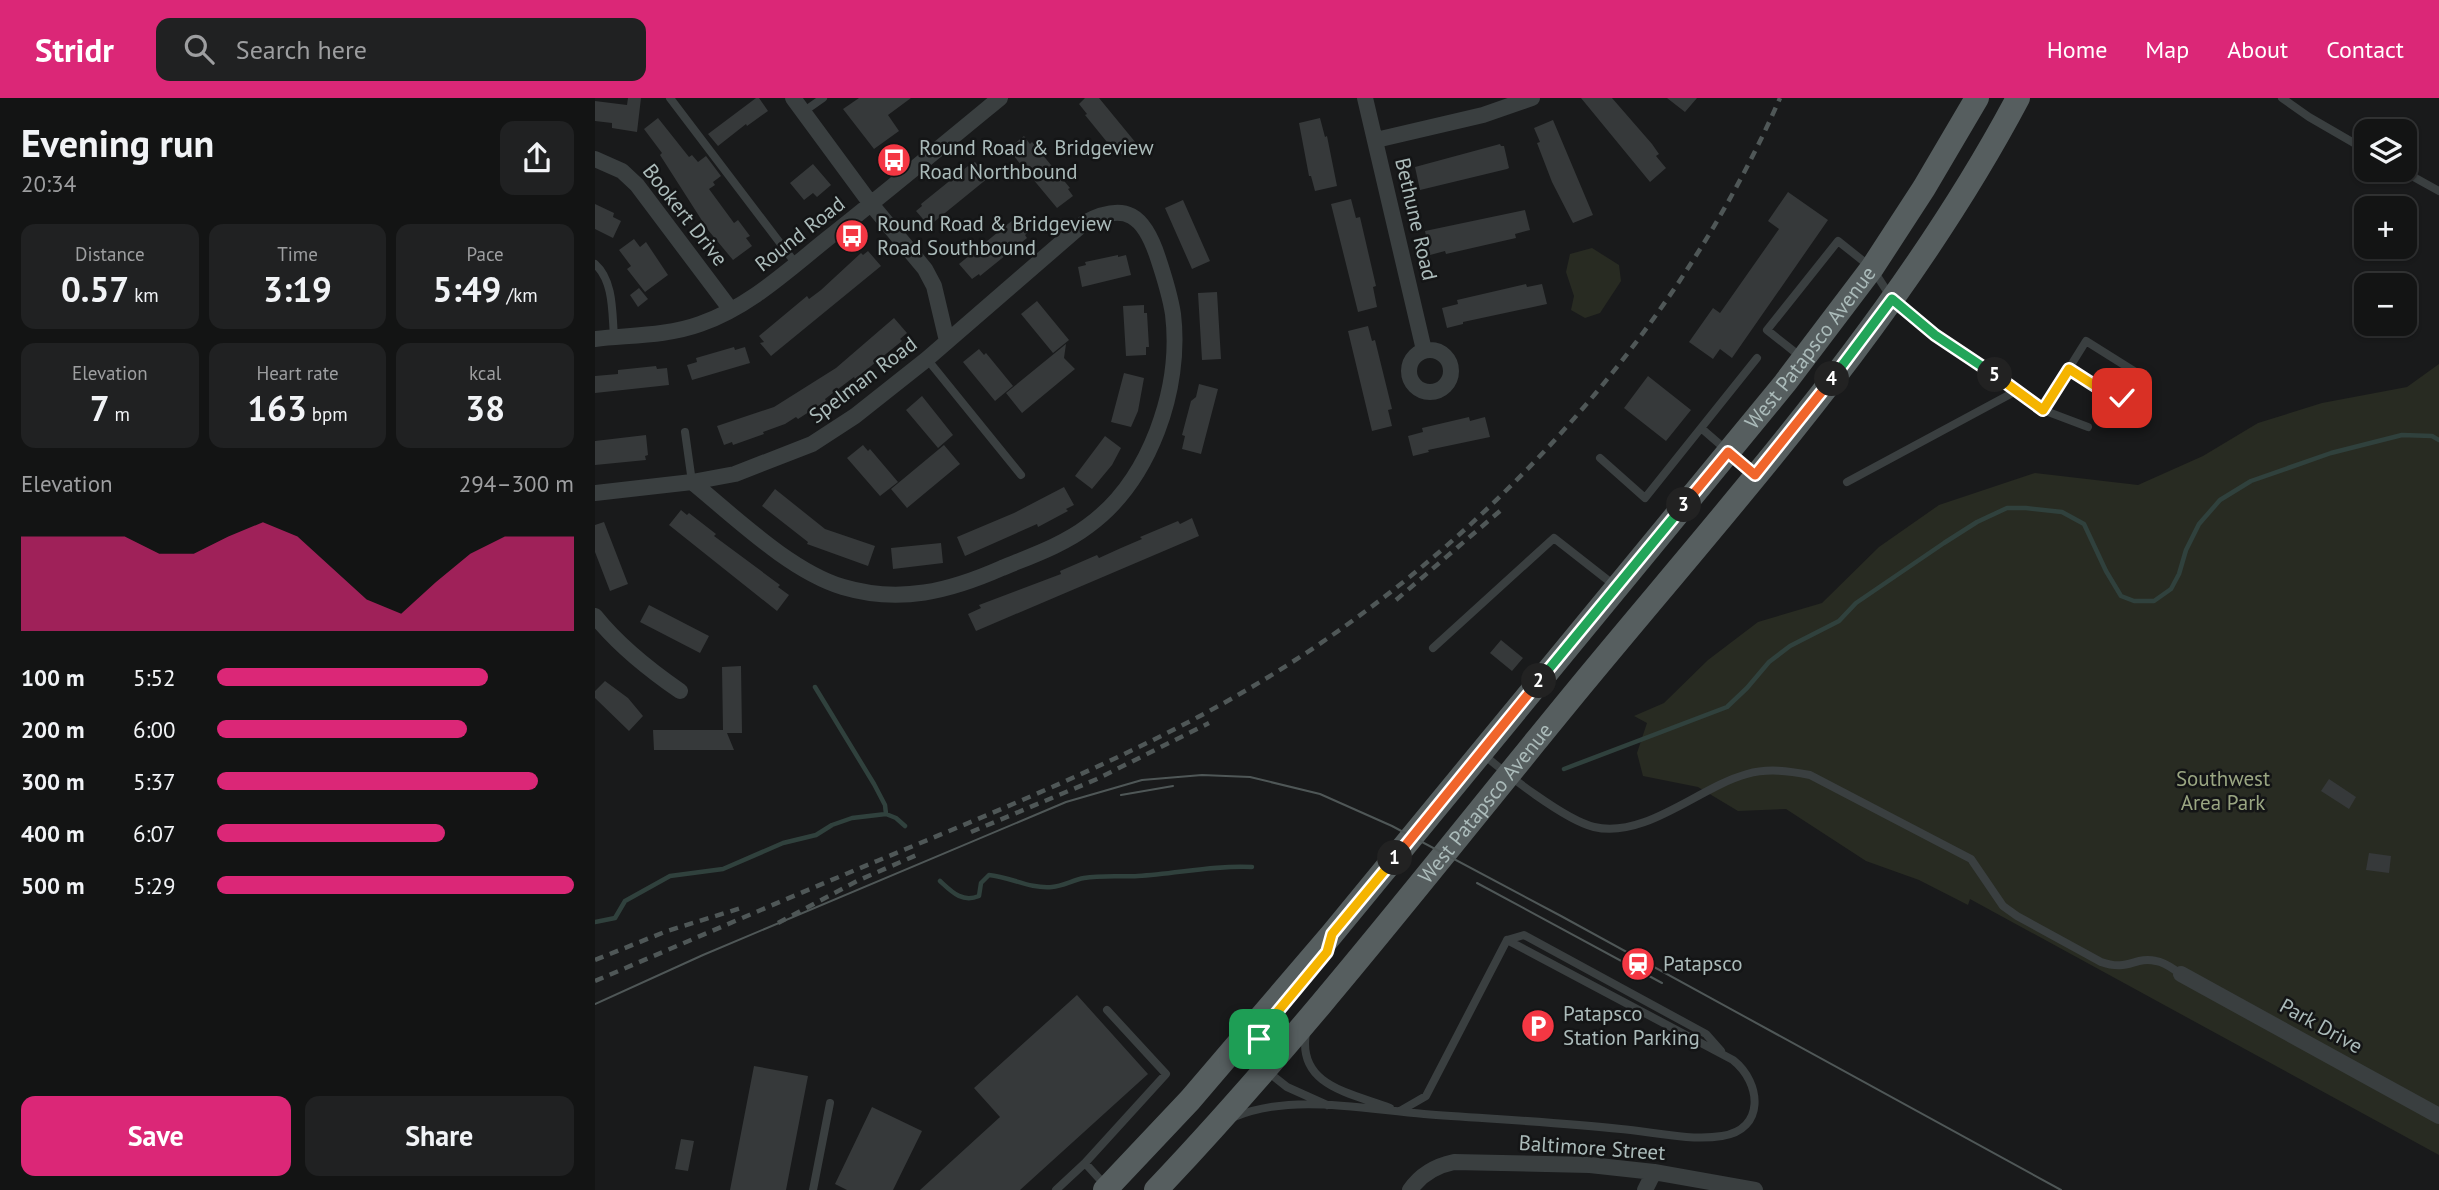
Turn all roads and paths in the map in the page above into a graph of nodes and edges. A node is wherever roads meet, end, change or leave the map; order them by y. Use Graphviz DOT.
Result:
graph roads {
  1 [pos="670,98"];
  2 [pos="793,98"];
  3 [pos="823,98"];
  4 [pos="1000,98"];
  5 [pos="1364,98"];
  6 [pos="1532,98"];
  7 [pos="1977,98"];
  8 [pos="2018,98"];
  9 [pos="2281,98"];
  10 [pos="803,112"];
  11 [pos="1376,140"];
  12 [pos="2354,143"];
  13 [pos="595,159"];
  14 [pos="2417,179"];
  15 [pos="2439,191"];
  16 [pos="871,204"];
  17 [pos="595,264"];
  18 [pos="796,264"];
  19 [pos="1872,268"];
  20 [pos="1892,299"];
  21 [pos="731,310"];
  22 [pos="614,337"];
  23 [pos="595,339"];
  24 [pos="947,341"];
  25 [pos="1424,350"];
  26 [pos="1757,358"];
  27 [pos="927,359"];
  28 [pos="1803,359"];
  29 [pos="2069,369"];
  30 [pos="2018,390"];
  31 [pos="2043,410"];
  32 [pos="2088,427"];
  33 [pos="1701,428"];
  34 [pos="685,432"];
  35 [pos="1728,452"];
  36 [pos="1600,458"];
  37 [pos="1021,475"];
  38 [pos="1755,475"];
  39 [pos="692,482"];
  40 [pos="1847,482"];
  41 [pos="595,493"];
  42 [pos="1617,587"];
  43 [pos="595,616"];
  44 [pos="1433,648"];
  45 [pos="680,691"];
  46 [pos="1481,752"];
  47 [pos="1507,775"];
  48 [pos="1332,934"];
  49 [pos="2181,974"];
  50 [pos="1107,1010"];
  51 [pos="1308,1020"];
  52 [pos="1266,1070"];
  53 [pos="1204,1084"];
  54 [pos="830,1103"];
  55 [pos="1331,1107"];
  56 [pos="1399,1112"];
  57 [pos="2439,1116"];
  58 [pos="1219,1124"];
  59 [pos="1085,1163"];
  60 [pos="1654,1172"];
  61 [pos="1107,1189"];
  62 [pos="813,1190"];
  63 [pos="1056,1190"];
  64 [pos="1156,1190"];
  65 [pos="1410,1190"];
  66 [pos="1645,1190"];
  67 [pos="1755,1190"];
  1 -- 18 [label="lane"];
  2 -- 10 [label="street"];
  3 -- 10 [label="lane"];
  4 -- 16 [label="street, Round Road"];
  5 -- 11 [label="street, Bethune Road"];
  6 -- 11 [label="street"];
  7 -- 19 [label="main road, West Patapsco Avenue"];
  8 -- 20 [label="main road, West Patapsco Avenue"];
  9 -- 12 [label="lane"];
  10 -- 16 [label="street"];
  11 -- 25 [label="street, Bethune Road"];
  13 -- 21 [label="street, Bookert Drive"];
  14 -- 15 [label="lane"];
  16 -- 18 [label="street, Round Road"];
  16 -- 24 [label="street"];
  17 -- 22 [label="lane"];
  18 -- 21 [label="street, Round Road"];
  19 -- 20 [label="lane"];
  19 -- 28 [label="main road, West Patapsco Avenue"];
  19 -- 28 [label="lane"];
  20 -- 30 [label="lane"];
  20 -- 38 [label="main road, West Patapsco Avenue"];
  21 -- 22 [label="street, Round Road"];
  22 -- 23 [label="street, Round Road"];
  24 -- 27 [label="street, Spelman Road"];
  24 -- 39 [label="street, Spelman Road"];
  26 -- 33 [label="lane"];
  27 -- 37 [label="lane"];
  27 -- 39 [label="street, Spelman Road"];
  28 -- 35 [label="main road, West Patapsco Avenue"];
  29 -- 29 [label="lane"];
  29 -- 31 [label="lane"];
  30 -- 31 [label="lane"];
  30 -- 40 [label="lane"];
  31 -- 32 [label="lane"];
  33 -- 35 [label="lane"];
  33 -- 36 [label="lane"];
  34 -- 39 [label="lane"];
  35 -- 38 [label="lane"];
  35 -- 42 [label="main road, West Patapsco Avenue"];
  38 -- 47 [label="main road, West Patapsco Avenue"];
  39 -- 41 [label="street, Spelman Road"];
  42 -- 44 [label="lane"];
  42 -- 46 [label="main road, West Patapsco Avenue"];
  43 -- 45 [label="street"];
  46 -- 47 [label="lane"];
  46 -- 48 [label="main road, West Patapsco Avenue"];
  47 -- 49 [label="lane"];
  47 -- 51 [label="main road, West Patapsco Avenue"];
  48 -- 52 [label="main road"];
  48 -- 53 [label="main road, West Patapsco Avenue"];
  49 -- 57 [label="street, Park Drive"];
  50 -- 59 [label="lane"];
  51 -- 52 [label="main road, West Patapsco Avenue"];
  51 -- 56 [label="lane"];
  52 -- 53 [label="main road"];
  52 -- 55 [label="lane"];
  52 -- 58 [label="main road, West Patapsco Avenue"];
  53 -- 61 [label="main road, West Patapsco Avenue"];
  54 -- 62 [label="lane"];
  55 -- 56 [label="lane"];
  55 -- 58 [label="lane"];
  56 -- 56 [label="lane"];
  58 -- 64 [label="main road, West Patapsco Avenue"];
  59 -- 61 [label="lane"];
  59 -- 63 [label="lane"];
  60 -- 65 [label="street, Baltimore Street"];
  60 -- 66 [label="street"];
  60 -- 67 [label="street, Baltimore Street"];
}
